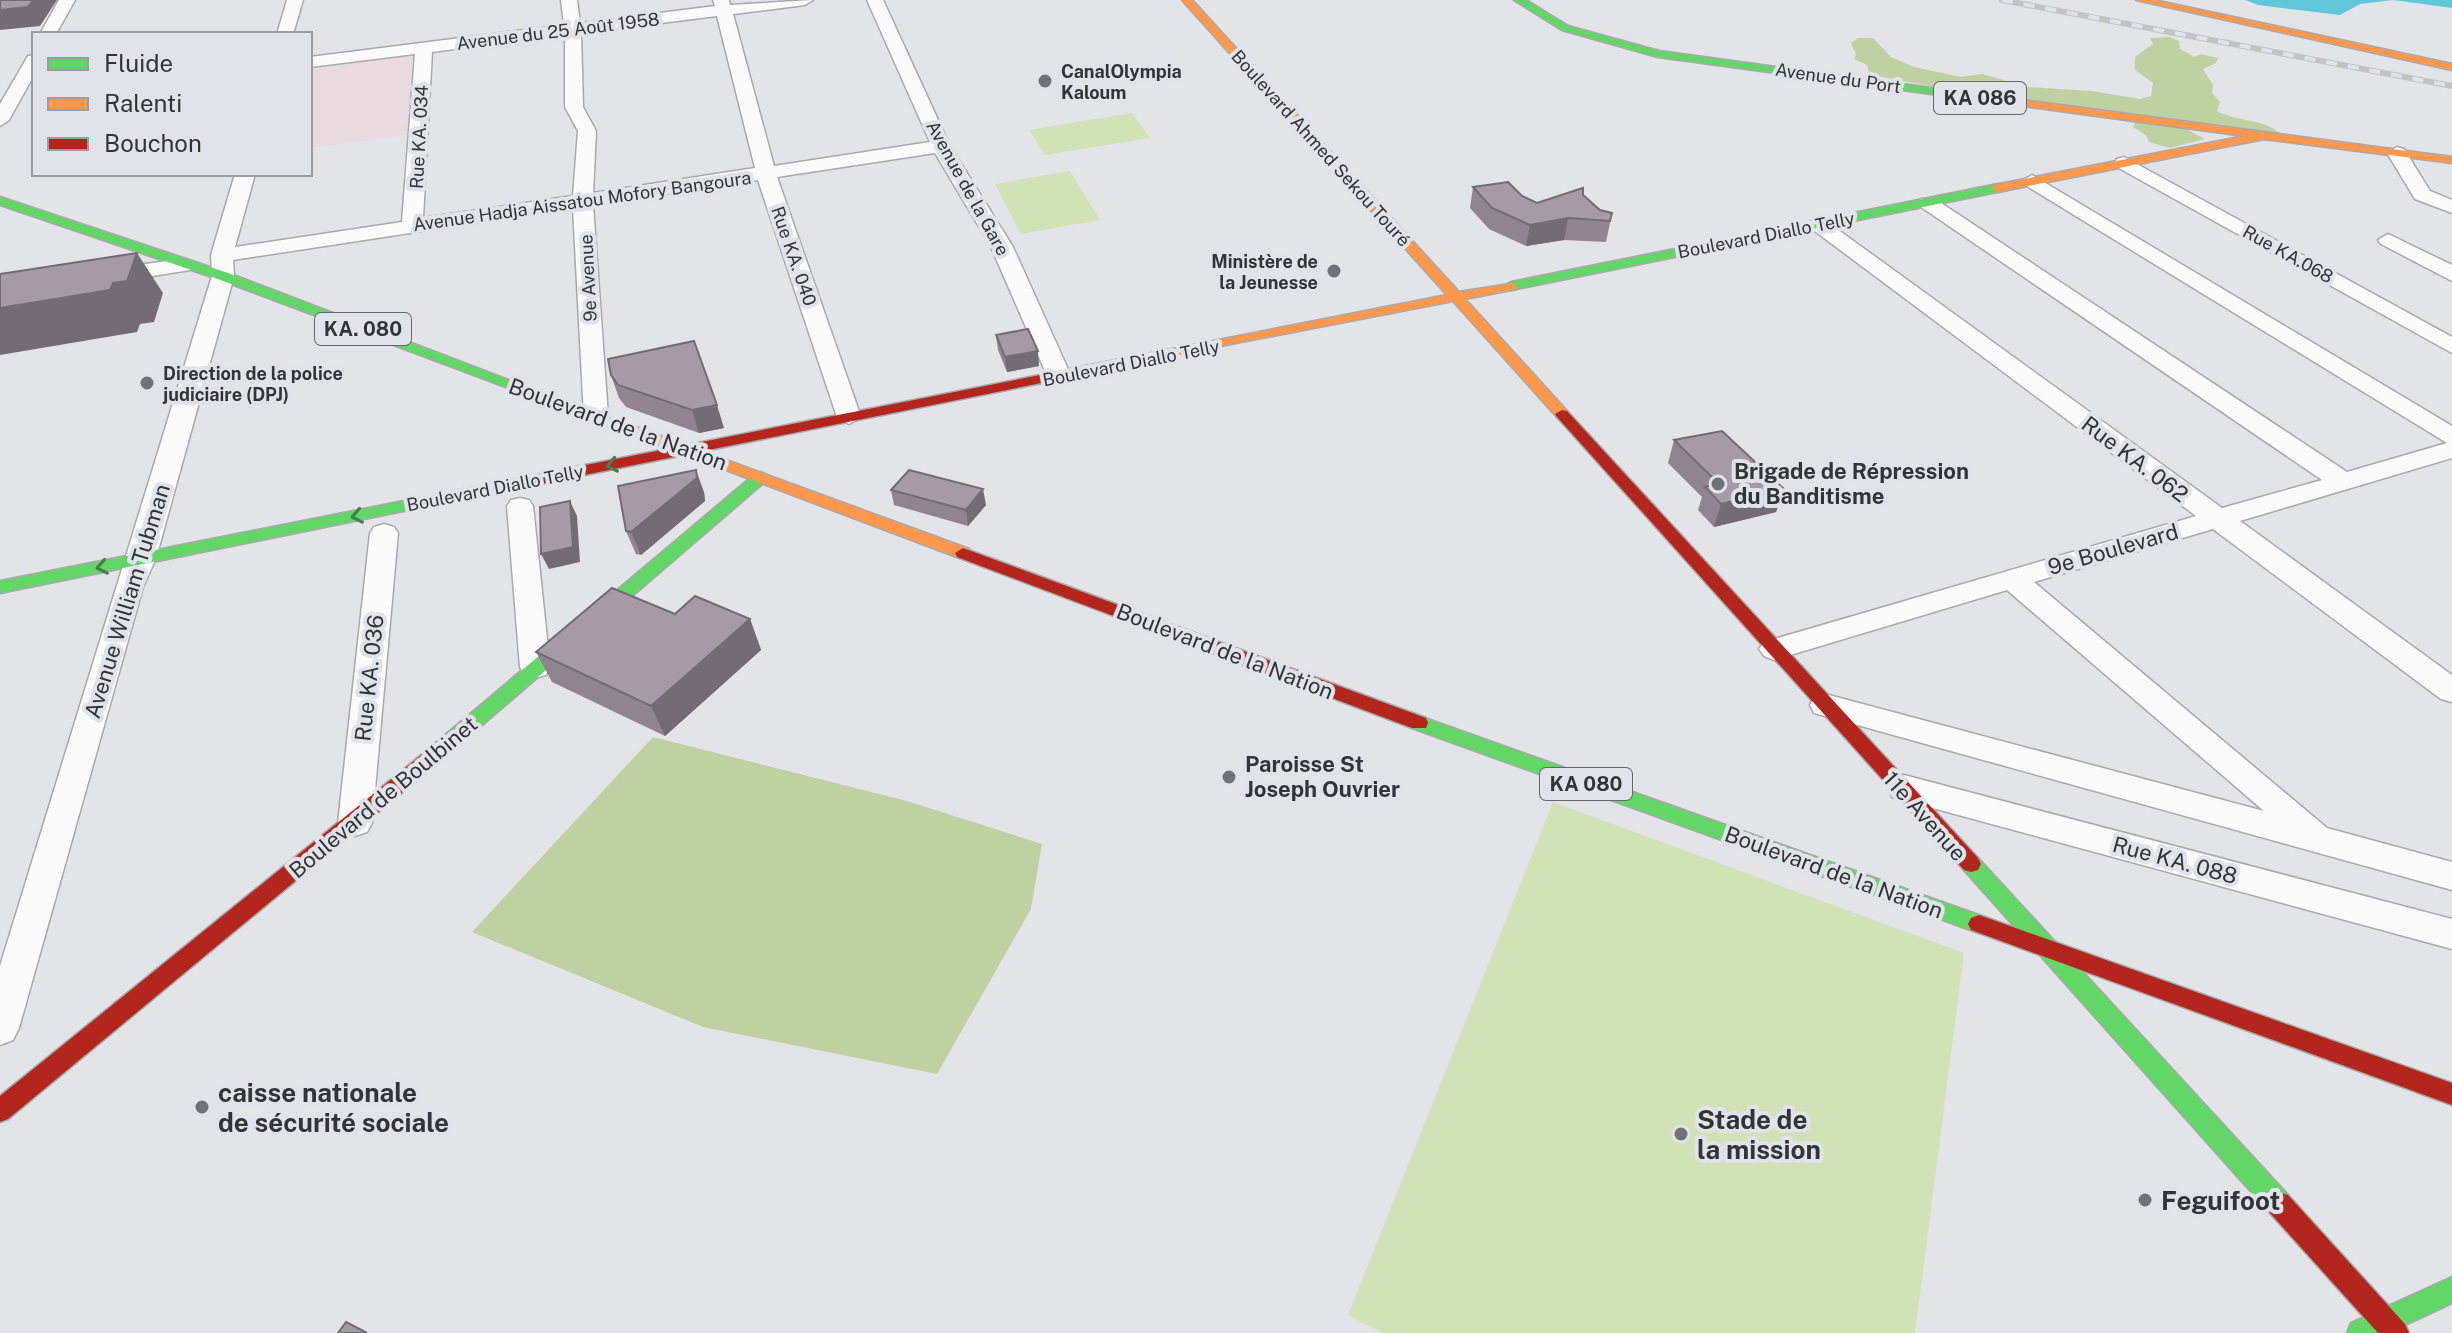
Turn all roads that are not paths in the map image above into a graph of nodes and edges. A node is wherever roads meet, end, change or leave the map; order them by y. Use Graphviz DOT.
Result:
graph roads {
  1 [pos="67,0"];
  2 [pos="295,0"];
  3 [pos="569,0"];
  4 [pos="805,0"];
  5 [pos="875,0"];
  6 [pos="1187,0"];
  7 [pos="1519,0"];
  8 [pos="2142,0"];
  9 [pos="722,5"];
  10 [pos="571,29"];
  11 [pos="49,32"];
  12 [pos="286,32"];
  13 [pos="424,48"];
  14 [pos="2452,51"];
  15 [pos="312,62"];
  16 [pos="32,63"];
  17 [pos="2452,64"];
  18 [pos="32,97"];
  19 [pos="6,101"];
  20 [pos="0,120"];
  21 [pos="2261,136"];
  22 [pos="941,146"];
  23 [pos="2397,153"];
  24 [pos="2452,160"];
  25 [pos="2124,163"];
  26 [pos="766,173"];
  27 [pos="244,176"];
  28 [pos="2032,181"];
  29 [pos="583,200"];
  30 [pos="0,201"];
  31 [pos="1928,203"];
  32 [pos="2452,207"];
  33 [pos="1819,225"];
  34 [pos="412,226"];
  35 [pos="2388,240"];
  36 [pos="182,265"];
  37 [pos="222,266"];
  38 [pos="2452,274"];
  39 [pos="90,279"];
  40 [pos="1455,297"];
  41 [pos="2452,346"];
  42 [pos="1060,378"];
  43 [pos="596,416"];
  44 [pos="849,417"];
  45 [pos="2452,437"];
  46 [pos="689,450"];
  47 [pos="2452,450"];
  48 [pos="725,463"];
  49 [pos="695,469"];
  50 [pos="761,477"];
  51 [pos="2345,483"];
  52 [pos="520,506"];
  53 [pos="2216,519"];
  54 [pos="384,533"];
  55 [pos="150,570"];
  56 [pos="2012,579"];
  57 [pos="0,587"];
  58 [pos="1774,649"];
  59 [pos="535,667"];
  60 [pos="2452,691"];
  61 [pos="1824,705"];
  62 [pos="1898,787"];
  63 [pos="355,823"];
  64 [pos="2320,840"];
  65 [pos="2452,876"];
  66 [pos="2452,934"];
  67 [pos="2045,948"];
  68 [pos="0,1028"];
  69 [pos="2452,1094"];
  70 [pos="0,1111"];
  71 [pos="2452,1290"];
  72 [pos="2391,1327"];
  73 [pos="2359,1333"];
  1 -- 11 [label="street"];
  2 -- 12 [label="street"];
  3 -- 10 [label="street, 9e Avenue"];
  4 -- 9 [label="street, Avenue du 25 Août 1958"];
  5 -- 22 [label="street, Avenue de la Gare"];
  6 -- 40 [label="street, Boulevard Ahmed Sekou Touré"];
  7 -- 21 [label="street, Avenue du Port / KA 086"];
  8 -- 14 [label="street"];
  8 -- 17 [label="street"];
  9 -- 10 [label="street, Avenue du 25 Août 1958"];
  9 -- 26 [label="street, Rue KA. 040"];
  10 -- 13 [label="street, Avenue du 25 Août 1958"];
  10 -- 29 [label="street, 9e Avenue"];
  13 -- 15 [label="street, Avenue du 25 Août 1958"];
  13 -- 34 [label="street, Rue KA. 034"];
  16 -- 19 [label="street"];
  18 -- 19 [label="street"];
  19 -- 20 [label="street"];
  21 -- 23 [label="street, Avenue du Port / KA 086"];
  21 -- 25 [label="street, Boulevard Diallo Telly"];
  22 -- 26 [label="street, Avenue Hadja Aissatou Mofory Bangoura"];
  22 -- 42 [label="street, Avenue de la Gare"];
  23 -- 24 [label="street, Avenue du Port / KA 086"];
  23 -- 32 [label="street"];
  25 -- 28 [label="street, Boulevard Diallo Telly"];
  25 -- 41 [label="street, Rue KA.068"];
  26 -- 29 [label="street, Avenue Hadja Aissatou Mofory Bangoura"];
  26 -- 44 [label="street, Rue KA. 040"];
  27 -- 37 [label="street, Avenue William Tubman"];
  28 -- 31 [label="street, Boulevard Diallo Telly"];
  28 -- 45 [label="street"];
  29 -- 34 [label="street, Avenue Hadja Aissatou Mofory Bangoura"];
  29 -- 43 [label="street, 9e Avenue"];
  30 -- 36 [label="street, Boulevard de la Nation / KA. 080"];
  31 -- 33 [label="street, Boulevard Diallo Telly"];
  31 -- 51 [label="street"];
  33 -- 40 [label="street, Boulevard Diallo Telly"];
  33 -- 53 [label="street, Rue KA. 062"];
  34 -- 37 [label="street, Avenue Hadja Aissatou Mofory Bangoura"];
  35 -- 38 [label="street"];
  36 -- 37 [label="street, Boulevard de la Nation / KA. 080"];
  36 -- 39 [label="street"];
  37 -- 43 [label="street, Boulevard de la Nation / KA. 080"];
  37 -- 55 [label="street, Avenue William Tubman"];
  40 -- 42 [label="street, Boulevard Diallo Telly"];
  40 -- 58 [label="street, 11e Avenue"];
  42 -- 44 [label="street, Boulevard Diallo Telly"];
  43 -- 46 [label="street, Boulevard de la Nation / KA. 080"];
  44 -- 46 [label="street, Boulevard Diallo Telly"];
  46 -- 48 [label="street, Boulevard de la Nation / KA. 080"];
  46 -- 55 [label="street, Boulevard Diallo Telly, one-way"];
  47 -- 51 [label="street, 9e Boulevard"];
  48 -- 49 [label="street"];
  48 -- 50 [label="street, Boulevard de la Nation / KA 080"];
  50 -- 59 [label="street, Boulevard de Boulbinet"];
  50 -- 67 [label="street, Boulevard de la Nation / KA 080"];
  51 -- 53 [label="street, 9e Boulevard"];
  52 -- 59 [label="street"];
  53 -- 56 [label="street, 9e Boulevard"];
  53 -- 60 [label="street, Rue KA. 062"];
  54 -- 63 [label="street, Rue KA. 036"];
  55 -- 57 [label="street, Boulevard Diallo Telly, one-way"];
  55 -- 68 [label="street, Avenue William Tubman"];
  56 -- 58 [label="street, 9e Boulevard"];
  56 -- 64 [label="street"];
  58 -- 61 [label="street, 11e Avenue"];
  59 -- 63 [label="street, Boulevard de Boulbinet"];
  61 -- 62 [label="street, 11e Avenue"];
  61 -- 64 [label="street"];
  62 -- 66 [label="street, Rue KA. 088"];
  62 -- 67 [label="street, 11e Avenue"];
  63 -- 70 [label="street, Boulevard de Boulbinet"];
  64 -- 65 [label="street"];
  67 -- 69 [label="street, Boulevard de la Nation / KA 080"];
  67 -- 72 [label="street, 11e Avenue"];
  71 -- 72 [label="street"];
  72 -- 73 [label="street"];
}
